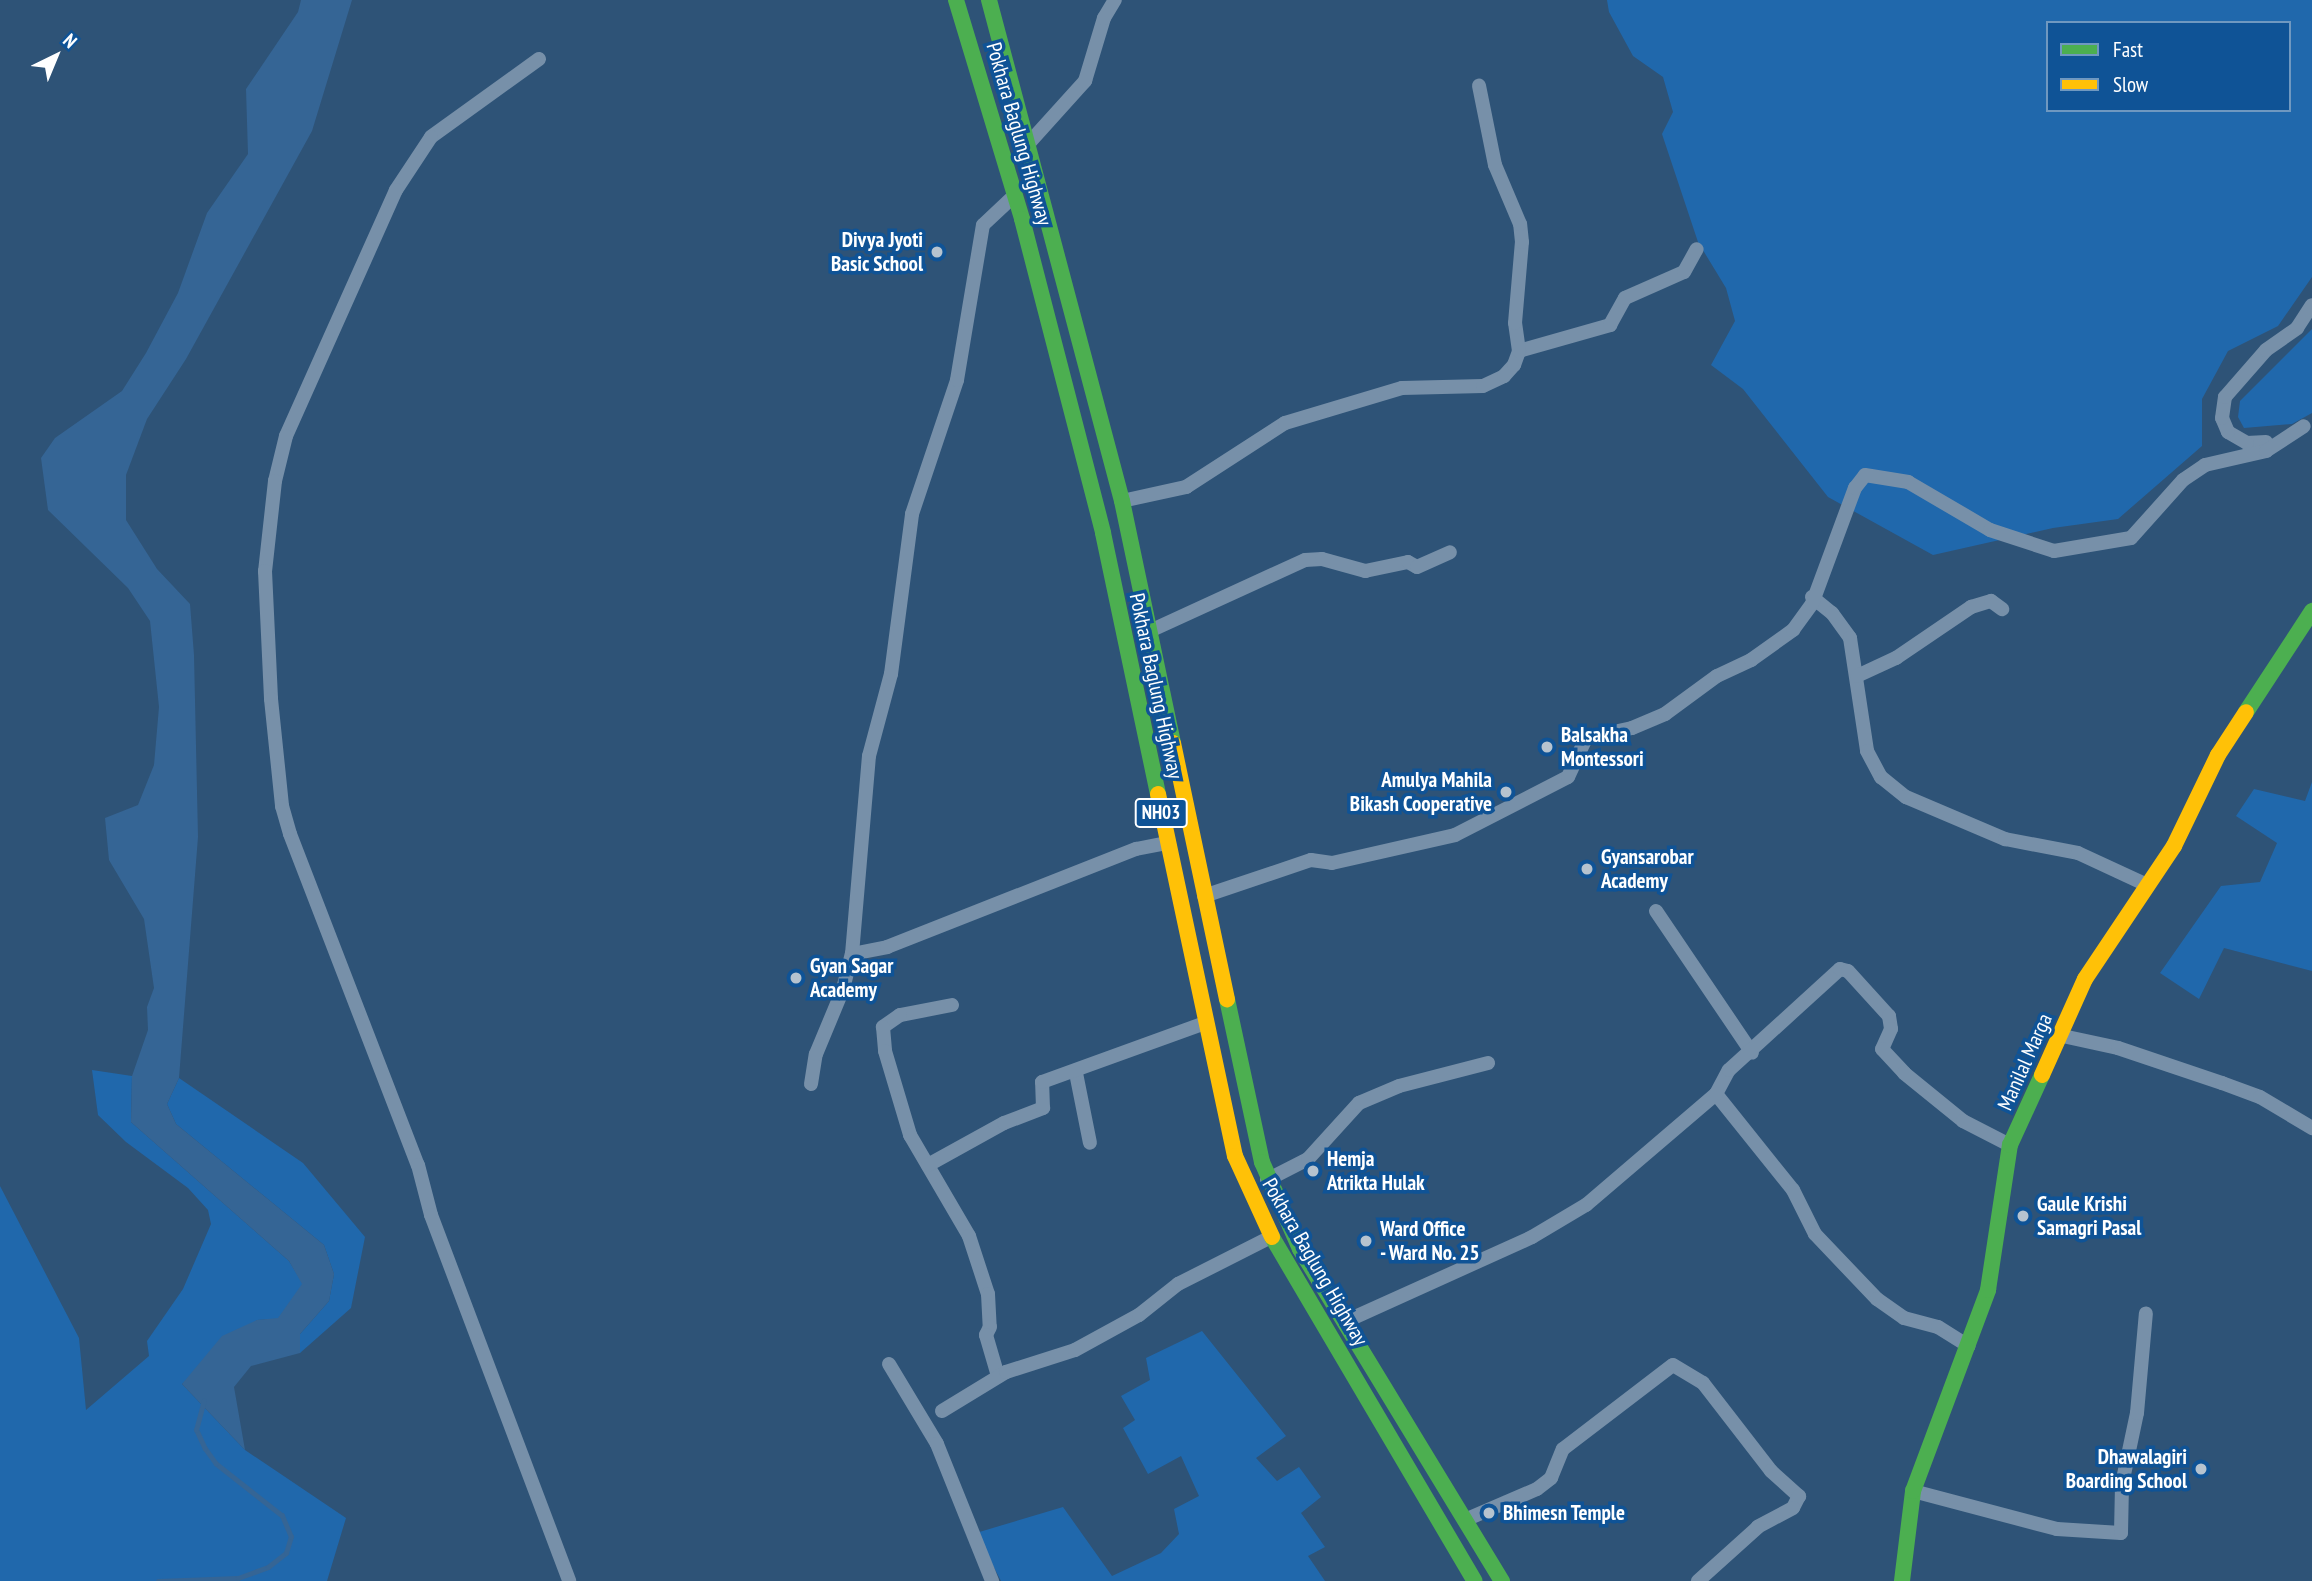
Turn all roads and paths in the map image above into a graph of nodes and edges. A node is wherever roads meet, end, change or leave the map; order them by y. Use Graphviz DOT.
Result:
graph roads {
  1 [pos="956,0"];
  2 [pos="989,0"];
  3 [pos="1115,0"];
  4 [pos="539,59"];
  5 [pos="1479,86"];
  6 [pos="1029,143"];
  7 [pos="1015,195"];
  8 [pos="1697,248"];
  9 [pos="2312,305"];
  10 [pos="1519,351"];
  11 [pos="2308,425"];
  12 [pos="1122,501"];
  13 [pos="1103,533"];
  14 [pos="1132,552"];
  15 [pos="1450,552"];
  16 [pos="1812,597"];
  17 [pos="2002,609"];
  18 [pos="2312,611"];
  19 [pos="1152,630"];
  20 [pos="1857,676"];
  21 [pos="1167,843"];
  22 [pos="2145,884"];
  23 [pos="1203,896"];
  24 [pos="1656,911"];
  25 [pos="852,954"];
  26 [pos="952,1006"];
  27 [pos="1205,1023"];
  28 [pos="2058,1035"];
  29 [pos="1752,1053"];
  30 [pos="1488,1063"];
  31 [pos="1076,1073"];
  32 [pos="811,1084"];
  33 [pos="1716,1094"];
  34 [pos="2312,1128"];
  35 [pos="1090,1143"];
  36 [pos="2010,1145"];
  37 [pos="928,1165"];
  38 [pos="1267,1180"];
  39 [pos="1271,1237"];
  40 [pos="2146,1313"];
  41 [pos="1344,1322"];
  42 [pos="1969,1346"];
  43 [pos="889,1364"];
  44 [pos="998,1376"];
  45 [pos="942,1411"];
  46 [pos="1913,1491"];
  47 [pos="1465,1520"];
  48 [pos="569,1581"];
  49 [pos="992,1581"];
  50 [pos="1475,1581"];
  51 [pos="1503,1581"];
  52 [pos="1698,1581"];
  53 [pos="1902,1581"];
  1 -- 7 [label="main road, Pokhara Baglung Highway / NH03"];
  2 -- 6 [label="main road, Pokhara Baglung Highway"];
  3 -- 6 [label="street"];
  4 -- 48 [label="street"];
  5 -- 10 [label="street"];
  6 -- 12 [label="main road, Pokhara Baglung Highway"];
  7 -- 13 [label="main road, Pokhara Baglung Highway / NH03"];
  7 -- 25 [label="street"];
  8 -- 10 [label="street"];
  9 -- 11 [label="street"];
  10 -- 12 [label="street"];
  11 -- 16 [label="street"];
  12 -- 14 [label="main road, Pokhara Baglung Highway"];
  13 -- 14 [label="main road"];
  13 -- 21 [label="main road, Pokhara Baglung Highway / NH03"];
  14 -- 19 [label="main road, Pokhara Baglung Highway"];
  15 -- 19 [label="street"];
  16 -- 20 [label="street"];
  16 -- 23 [label="street"];
  17 -- 20 [label="street"];
  18 -- 22 [label="main road, Manilal Marga"];
  19 -- 23 [label="main road, Pokhara Baglung Highway"];
  20 -- 22 [label="street"];
  21 -- 25 [label="street"];
  21 -- 27 [label="main road, Pokhara Baglung Highway / NH03"];
  22 -- 28 [label="main road, Manilal Marga"];
  23 -- 38 [label="main road, Pokhara Baglung Highway"];
  24 -- 29 [label="street"];
  25 -- 32 [label="street"];
  26 -- 37 [label="street"];
  27 -- 31 [label="street"];
  27 -- 39 [label="main road, Pokhara Baglung Highway / NH03"];
  28 -- 34 [label="street"];
  28 -- 36 [label="main road, Manilal Marga"];
  29 -- 33 [label="street"];
  29 -- 36 [label="street"];
  30 -- 38 [label="street"];
  31 -- 35 [label="street"];
  31 -- 37 [label="street"];
  33 -- 41 [label="street"];
  33 -- 42 [label="street"];
  36 -- 42 [label="main road, Manilal Marga"];
  37 -- 44 [label="street"];
  38 -- 41 [label="main road, Pokhara Baglung Highway"];
  39 -- 44 [label="street"];
  39 -- 50 [label="main road, Pokhara Baglung Highway / NH03"];
  40 -- 46 [label="street"];
  41 -- 47 [label="main road, Pokhara Baglung Highway"];
  42 -- 46 [label="main road, Manilal Marga"];
  43 -- 49 [label="street"];
  44 -- 45 [label="street"];
  46 -- 53 [label="main road, Manilal Marga"];
  47 -- 51 [label="main road, Pokhara Baglung Highway"];
  47 -- 52 [label="street"];
}
